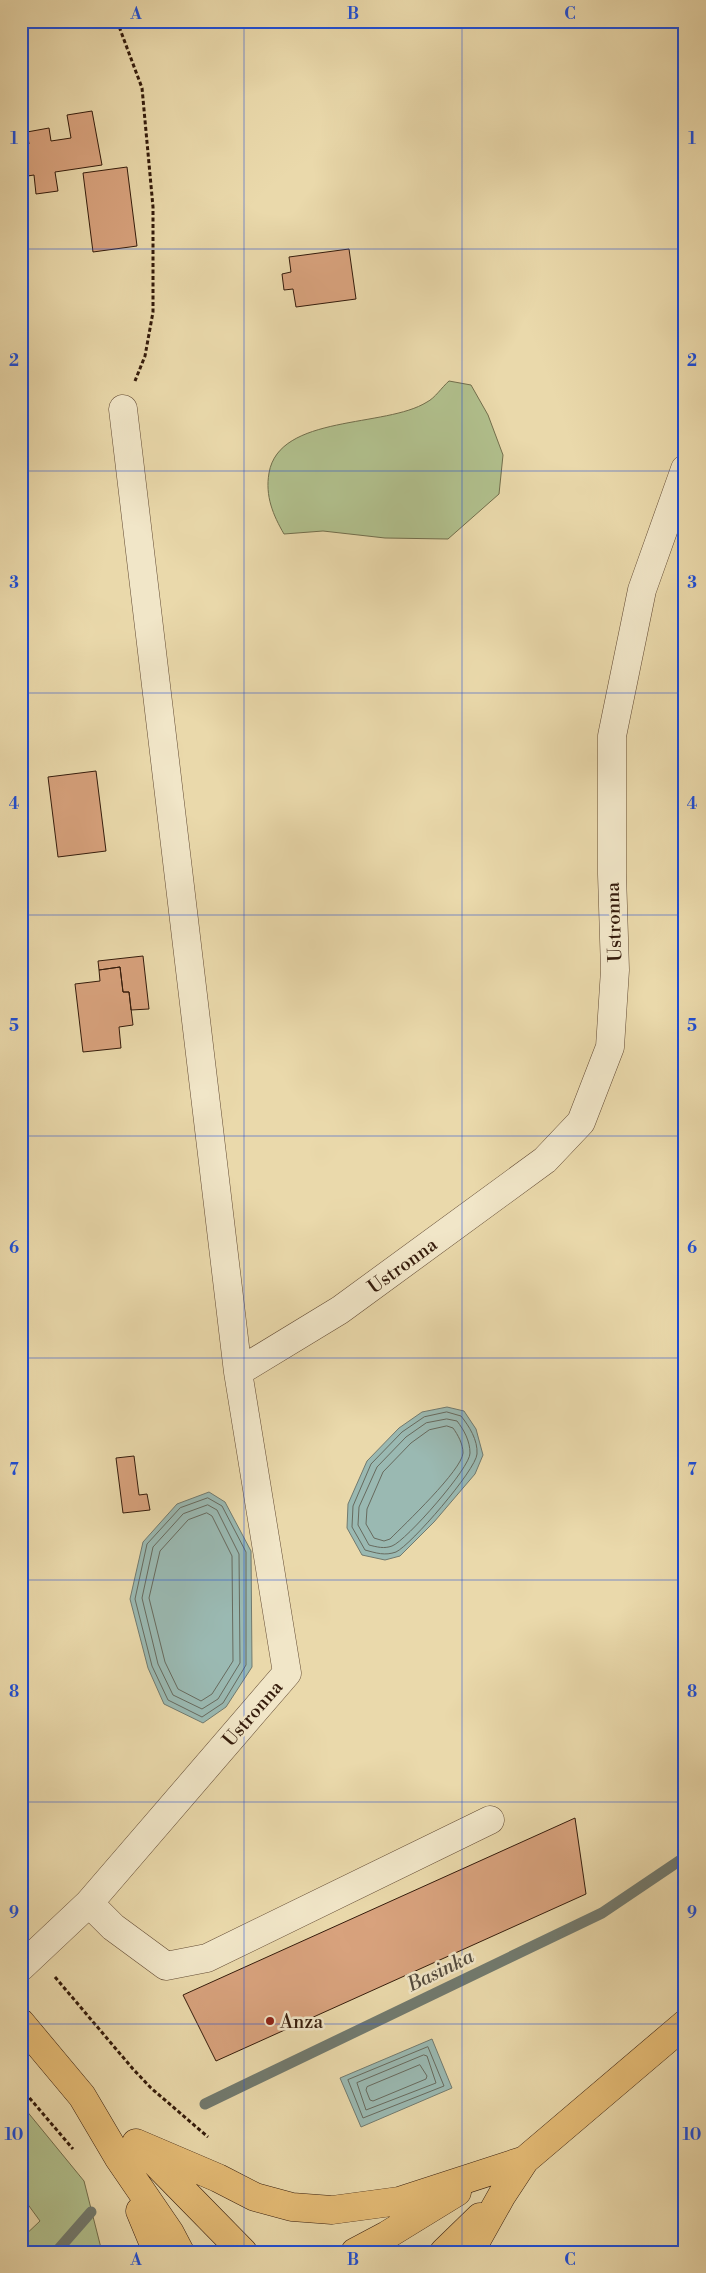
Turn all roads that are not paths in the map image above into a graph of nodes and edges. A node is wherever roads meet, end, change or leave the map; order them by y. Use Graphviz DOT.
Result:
graph roads {
  1 [pos="123,409"];
  2 [pos="685,469"];
  3 [pos="238,1372"];
  4 [pos="490,1820"];
  5 [pos="89,1903"];
  6 [pos="28,1960"];
  7 [pos="21,2024"];
  8 [pos="685,2024"];
  9 [pos="127,2150"];
  10 [pos="525,2160"];
  11 [pos="488,2172"];
  12 [pos="502,2195"];
  13 [pos="158,2252"];
  14 [pos="180,2252"];
  15 [pos="243,2252"];
  16 [pos="354,2252"];
  17 [pos="444,2252"];
  18 [pos="470,2252"];
  1 -- 3 [label="street"];
  2 -- 3 [label="street, Ustronna"];
  3 -- 5 [label="street, Ustronna"];
  4 -- 5 [label="street"];
  5 -- 6 [label="street, Ustronna"];
  7 -- 9 [label="main road"];
  8 -- 10 [label="main road"];
  9 -- 11 [label="main road"];
  9 -- 13 [label="main road"];
  9 -- 14 [label="main road"];
  9 -- 15 [label="main road"];
  10 -- 11 [label="main road"];
  10 -- 12 [label="main road"];
  11 -- 16 [label="main road"];
  12 -- 17 [label="main road"];
  12 -- 18 [label="main road"];
}
